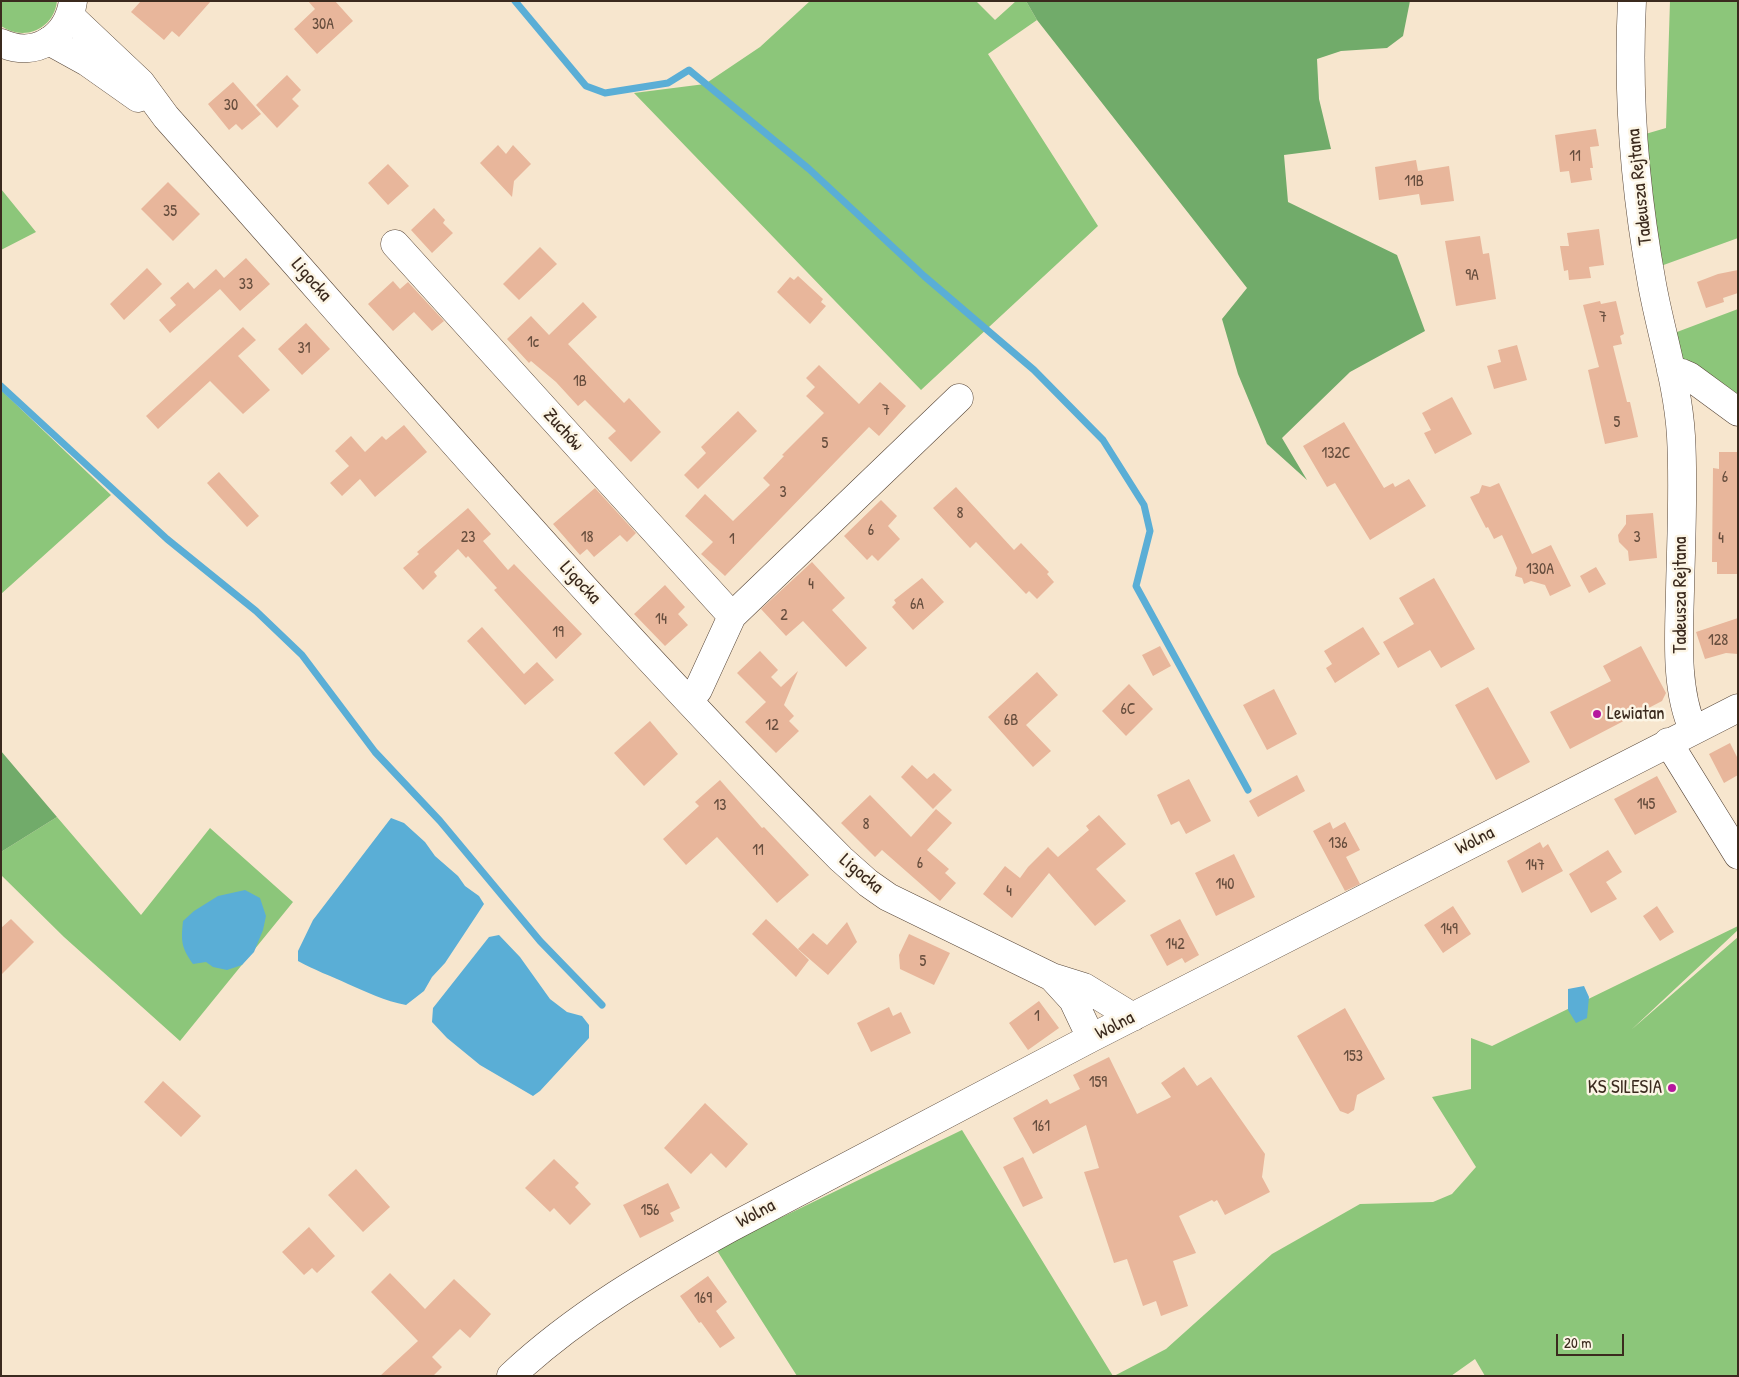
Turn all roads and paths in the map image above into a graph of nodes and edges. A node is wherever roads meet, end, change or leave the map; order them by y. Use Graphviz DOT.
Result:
graph roads {
  1 [pos="1632,1"];
  2 [pos="72,9"];
  3 [pos="49,41"];
  4 [pos="1,44"];
  5 [pos="166,117"];
  6 [pos="395,244"];
  7 [pos="1671,370"];
  8 [pos="959,398"];
  9 [pos="1738,412"];
  10 [pos="732,616"];
  11 [pos="689,700"];
  12 [pos="1738,708"];
  13 [pos="1693,729"];
  14 [pos="1668,742"];
  15 [pos="1738,855"];
  16 [pos="1052,977"];
  17 [pos="1132,1017"];
  18 [pos="1091,1038"];
  19 [pos="511,1376"];
  1 -- 7 [label="street, Tadeusza Rejtana"];
  2 -- 3 [label="street"];
  2 -- 5 [label="street, Ligocka"];
  3 -- 4 [label="street"];
  3 -- 5 [label="street, Ligocka"];
  5 -- 11 [label="street, Ligocka"];
  6 -- 10 [label="street, Zuchów"];
  7 -- 9 [label="street"];
  7 -- 13 [label="street, Tadeusza Rejtana"];
  8 -- 10 [label="street"];
  10 -- 11 [label="street"];
  11 -- 16 [label="street, Ligocka"];
  12 -- 13 [label="street, Wolna"];
  13 -- 14 [label="street, Wolna"];
  14 -- 15 [label="street"];
  14 -- 17 [label="street, Wolna"];
  16 -- 17 [label="street, Ligocka"];
  16 -- 18 [label="street, Ligocka"];
  17 -- 18 [label="street, Wolna"];
  18 -- 19 [label="street, Wolna"];
}
